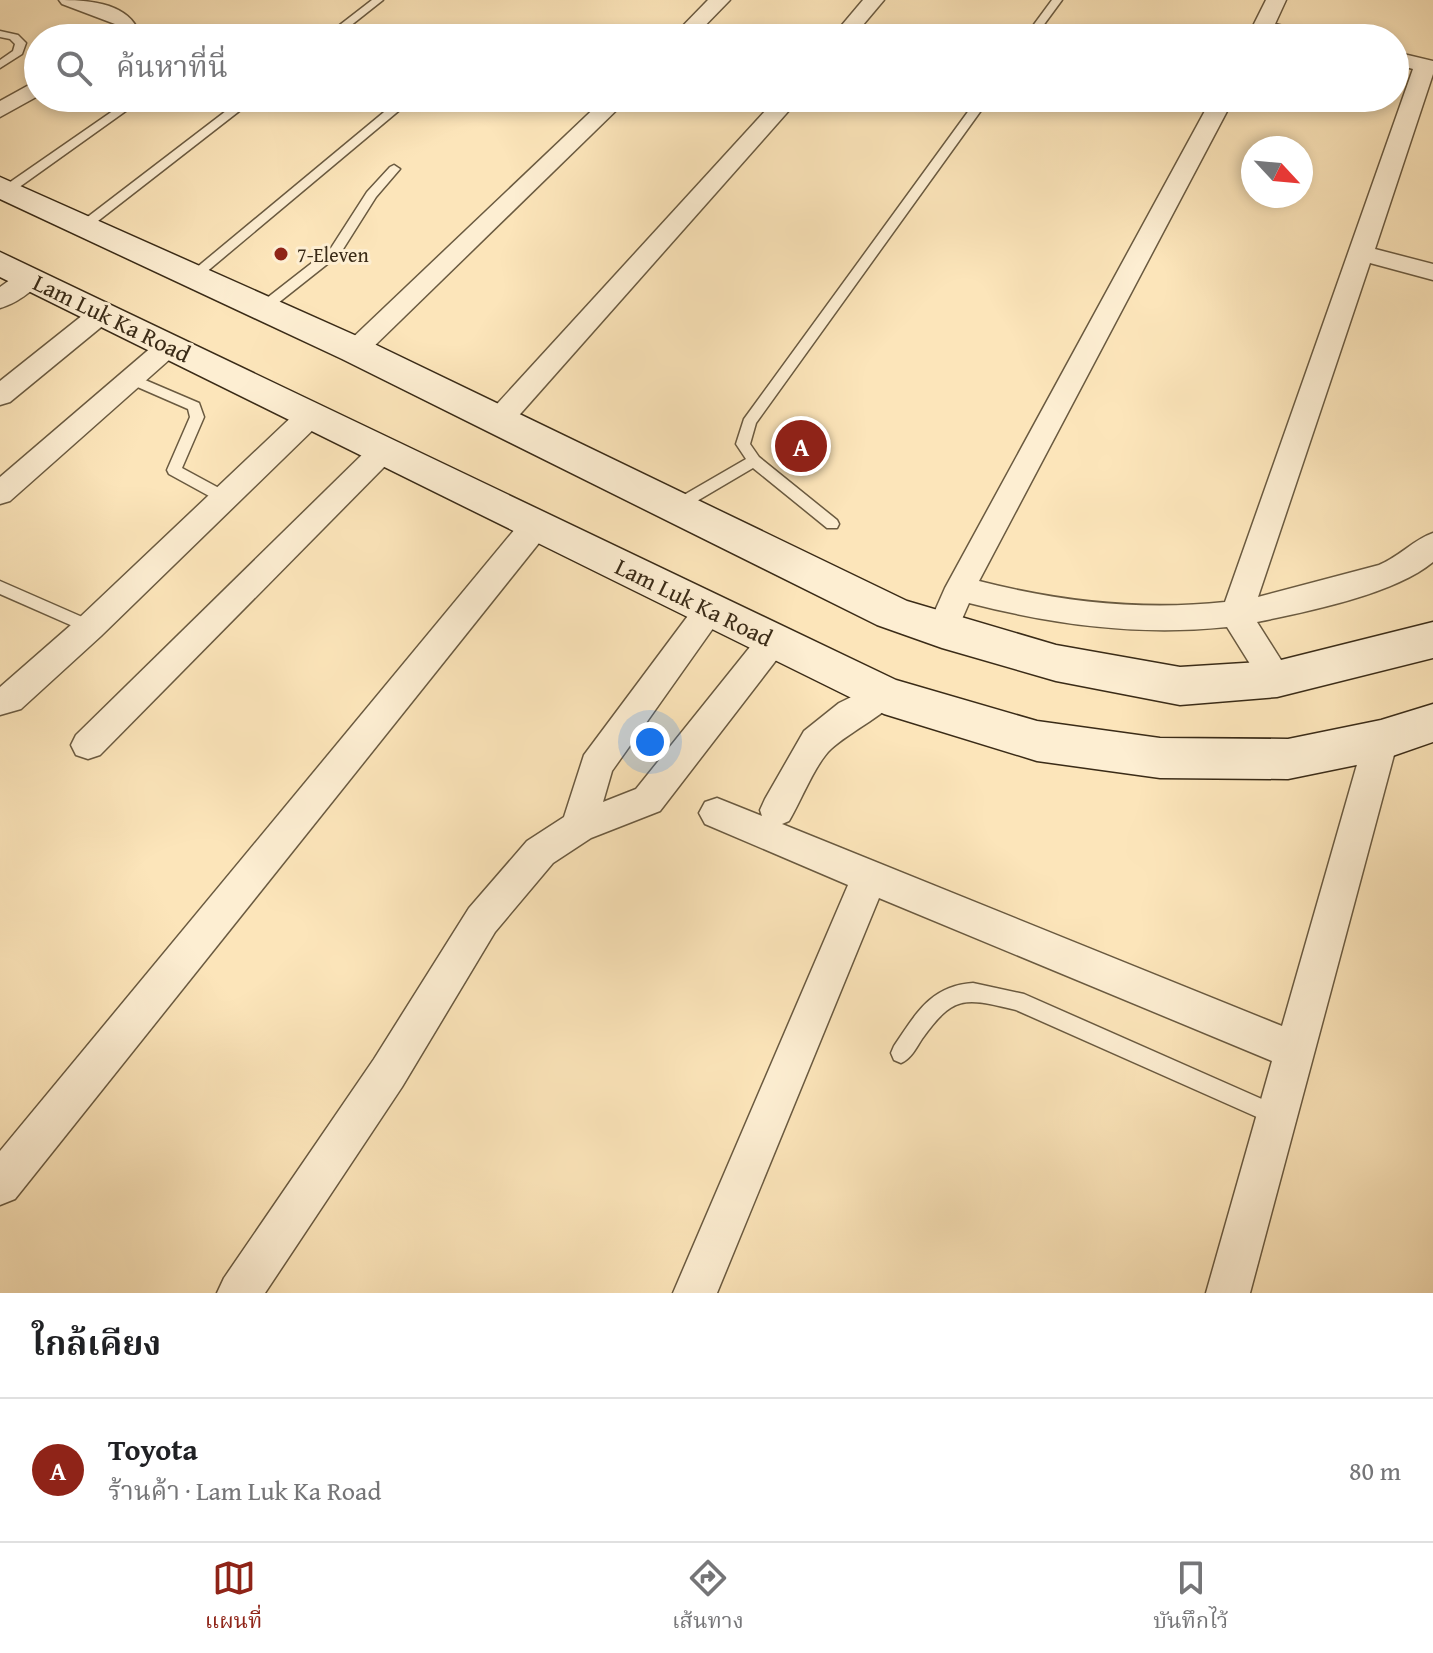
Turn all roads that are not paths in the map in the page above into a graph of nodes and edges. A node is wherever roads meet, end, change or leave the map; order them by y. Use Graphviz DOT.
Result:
graph roads {
  1 [pos="69,0"];
  2 [pos="378,0"];
  3 [pos="720,0"];
  4 [pos="874,0"];
  5 [pos="1057,0"];
  6 [pos="1276,0"];
  7 [pos="125,24"];
  8 [pos="346,24"];
  9 [pos="695,24"];
  10 [pos="853,24"];
  11 [pos="1039,24"];
  12 [pos="1264,24"];
  13 [pos="0,34"];
  14 [pos="1409,61"];
  15 [pos="0,65"];
  16 [pos="1429,66"];
  17 [pos="24,95"];
  18 [pos="0,110"];
  19 [pos="118,112"];
  20 [pos="232,112"];
  21 [pos="391,112"];
  22 [pos="603,112"];
  23 [pos="776,112"];
  24 [pos="974,112"];
  25 [pos="1215,112"];
  26 [pos="394,169"];
  27 [pos="4,189"];
  28 [pos="85,225"];
  29 [pos="1361,253"];
  30 [pos="1433,272"];
  31 [pos="194,276"];
  32 [pos="10,280"];
  33 [pos="263,308"];
  34 [pos="102,313"];
  35 [pos="169,346"];
  36 [pos="355,350"];
  37 [pos="131,379"];
  38 [pos="0,395"];
  39 [pos="311,415"];
  40 [pos="497,422"];
  41 [pos="383,451"];
  42 [pos="754,461"];
  43 [pos="0,493"];
  44 [pos="225,498"];
  45 [pos="675,507"];
  46 [pos="832,524"];
  47 [pos="536,525"];
  48 [pos="1433,545"];
  49 [pos="0,587"];
  50 [pos="960,588"];
  51 [pos="710,610"];
  52 [pos="1236,615"];
  53 [pos="90,627"];
  54 [pos="942,631"];
  55 [pos="1433,640"];
  56 [pos="773,641"];
  57 [pos="1277,679"];
  58 [pos="884,695"];
  59 [pos="0,701"];
  60 [pos="1433,723"];
  61 [pos="1381,740"];
  62 [pos="88,745"];
  63 [pos="777,810"];
  64 [pos="717,813"];
  65 [pos="579,827"];
  66 [pos="869,877"];
  67 [pos="1293,1050"];
  68 [pos="901,1053"];
  69 [pos="1275,1115"];
  70 [pos="0,1184"];
  71 [pos="239,1293"];
  72 [pos="695,1293"];
  73 [pos="1228,1293"];
  1 -- 7 [label="street"];
  2 -- 8 [label="lane"];
  3 -- 9 [label="street"];
  4 -- 10 [label="street"];
  5 -- 11 [label="lane"];
  6 -- 12 [label="street"];
  13 -- 15 [label="lane"];
  14 -- 16 [label="street"];
  16 -- 29 [label="street"];
  17 -- 18 [label="street"];
  19 -- 27 [label="lane"];
  20 -- 28 [label="lane"];
  21 -- 31 [label="lane"];
  22 -- 36 [label="street"];
  23 -- 40 [label="street"];
  24 -- 42 [label="lane"];
  25 -- 50 [label="street"];
  26 -- 33 [label="lane"];
  27 -- 28 [label="main road"];
  28 -- 31 [label="main road"];
  29 -- 30 [label="street"];
  29 -- 52 [label="street"];
  31 -- 33 [label="main road"];
  32 -- 34 [label="main road, Lam Luk Ka Road"];
  33 -- 36 [label="main road"];
  34 -- 35 [label="main road, Lam Luk Ka Road"];
  34 -- 38 [label="street"];
  35 -- 37 [label="street"];
  35 -- 39 [label="main road, Lam Luk Ka Road"];
  36 -- 40 [label="main road"];
  37 -- 43 [label="street"];
  37 -- 44 [label="lane"];
  39 -- 41 [label="main road, Lam Luk Ka Road"];
  39 -- 44 [label="street"];
  40 -- 45 [label="main road"];
  41 -- 47 [label="main road, Lam Luk Ka Road"];
  41 -- 62 [label="street"];
  42 -- 45 [label="lane"];
  42 -- 46 [label="lane"];
  44 -- 53 [label="street"];
  45 -- 54 [label="main road"];
  47 -- 51 [label="main road, Lam Luk Ka Road"];
  47 -- 70 [label="street"];
  48 -- 52 [label="street"];
  49 -- 53 [label="lane"];
  50 -- 52 [label="street"];
  50 -- 54 [label="street"];
  51 -- 56 [label="main road, Lam Luk Ka Road"];
  51 -- 65 [label="street"];
  52 -- 57 [label="street"];
  53 -- 59 [label="street"];
  54 -- 57 [label="main road"];
  55 -- 57 [label="main road"];
  56 -- 58 [label="main road, Lam Luk Ka Road"];
  56 -- 65 [label="street"];
  58 -- 61 [label="main road, Lam Luk Ka Road"];
  58 -- 63 [label="street"];
  60 -- 61 [label="main road, Lam Luk Ka Road"];
  61 -- 67 [label="street"];
  64 -- 66 [label="street"];
  65 -- 71 [label="street"];
  66 -- 67 [label="street"];
  66 -- 72 [label="street"];
  67 -- 69 [label="street"];
  68 -- 69 [label="lane"];
  69 -- 73 [label="street"];
}
